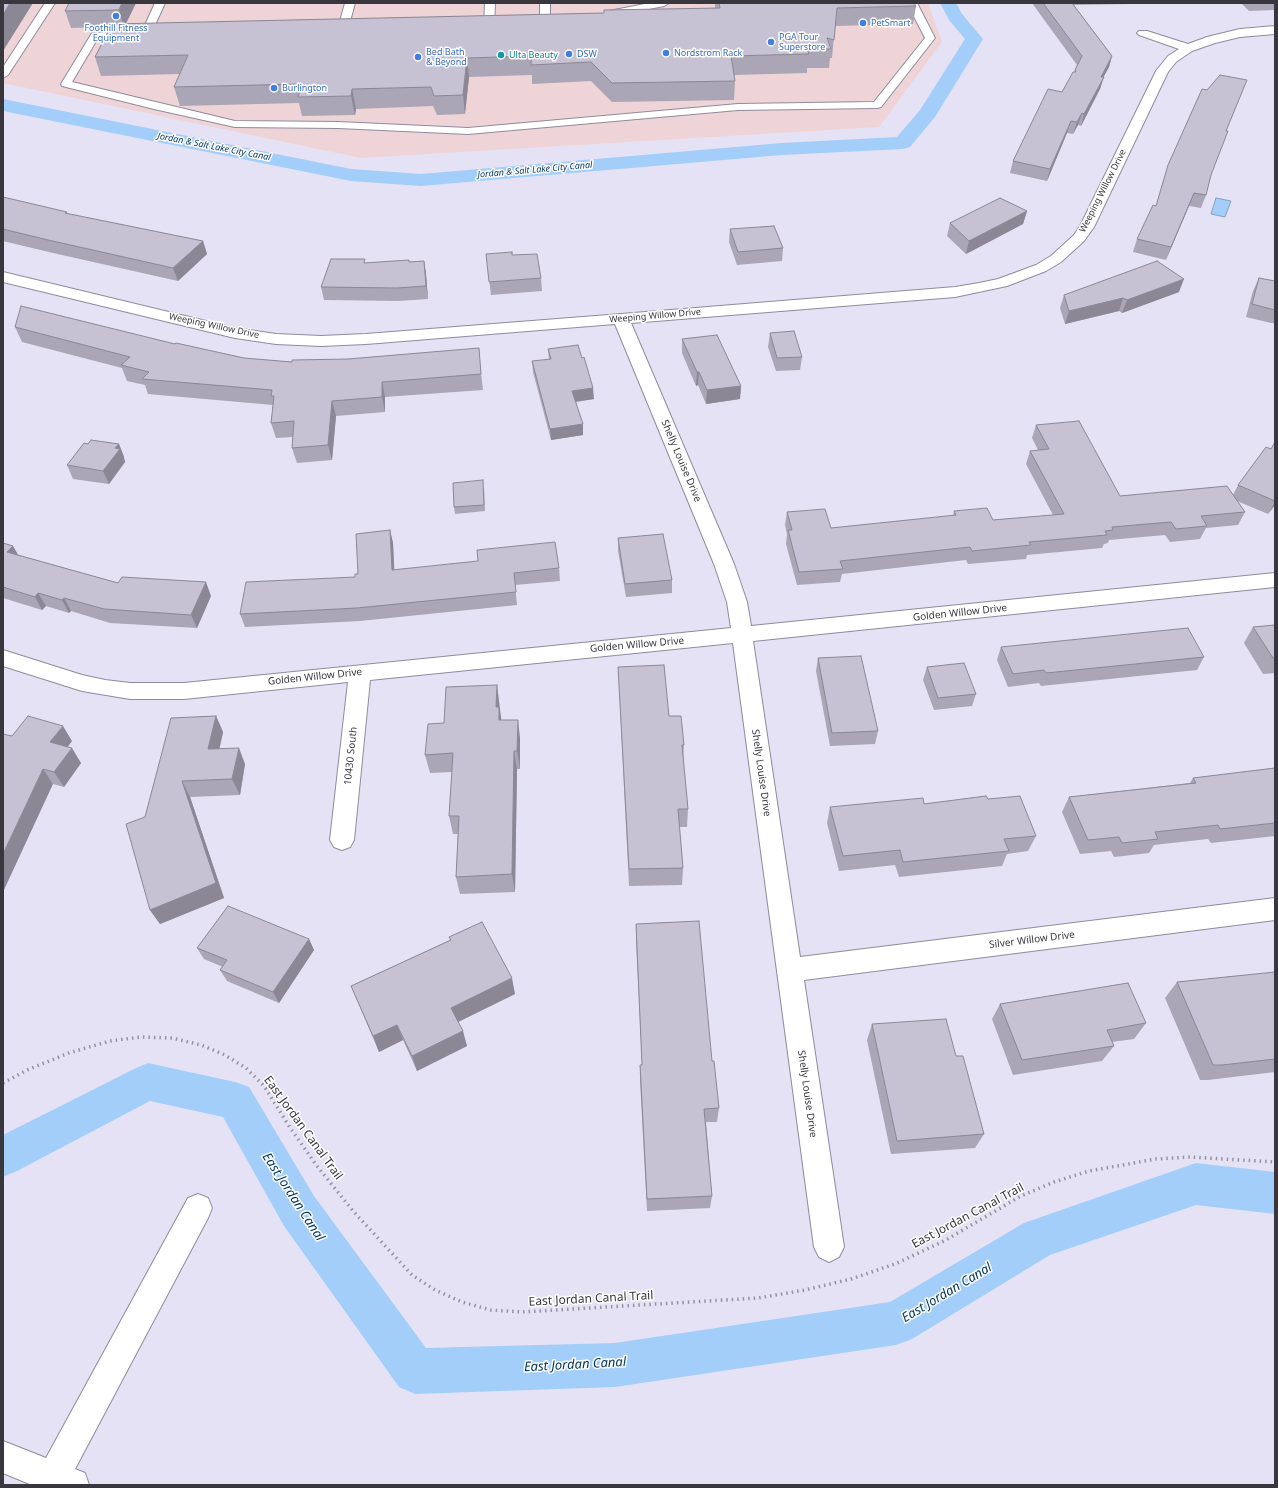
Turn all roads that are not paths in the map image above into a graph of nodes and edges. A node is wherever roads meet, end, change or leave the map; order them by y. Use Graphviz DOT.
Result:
graph roads {
  1 [pos="50,3"];
  2 [pos="160,3"];
  3 [pos="350,3"];
  4 [pos="490,3"];
  5 [pos="545,3"];
  6 [pos="664,3"];
  7 [pos="912,3"];
  8 [pos="598,16"];
  9 [pos="545,24"];
  10 [pos="503,25"];
  11 [pos="343,29"];
  12 [pos="1275,30"];
  13 [pos="1143,32"];
  14 [pos="146,34"];
  15 [pos="161,34"];
  16 [pos="1188,48"];
  17 [pos="3,75"];
  18 [pos="3,277"];
  19 [pos="621,319"];
  20 [pos="1275,580"];
  21 [pos="742,635"];
  22 [pos="4,661"];
  23 [pos="360,672"];
  24 [pos="342,840"];
  25 [pos="1275,909"];
  26 [pos="789,970"];
  27 [pos="198,1208"];
  28 [pos="829,1247"];
  29 [pos="3,1457"];
  30 [pos="63,1481"];
  1 -- 17 [label="lane"];
  2 -- 14 [label="lane"];
  3 -- 11 [label="lane"];
  4 -- 10 [label="lane"];
  5 -- 9 [label="lane"];
  6 -- 8 [label="lane"];
  7 -- 14 [label="lane"];
  12 -- 16 [label="street, Weeping Willow Drive"];
  13 -- 16 [label="street"];
  14 -- 15 [label="lane"];
  16 -- 19 [label="street, Weeping Willow Drive"];
  18 -- 19 [label="street, Weeping Willow Drive"];
  19 -- 21 [label="street, Shelly Louise Drive"];
  20 -- 21 [label="street, Golden Willow Drive"];
  21 -- 23 [label="street, Golden Willow Drive"];
  21 -- 26 [label="street, Shelly Louise Drive"];
  22 -- 23 [label="street, Golden Willow Drive"];
  23 -- 24 [label="street, 10430 South"];
  25 -- 26 [label="street, Silver Willow Drive"];
  26 -- 28 [label="street, Shelly Louise Drive"];
  27 -- 30 [label="street"];
  29 -- 30 [label="street"];
}
